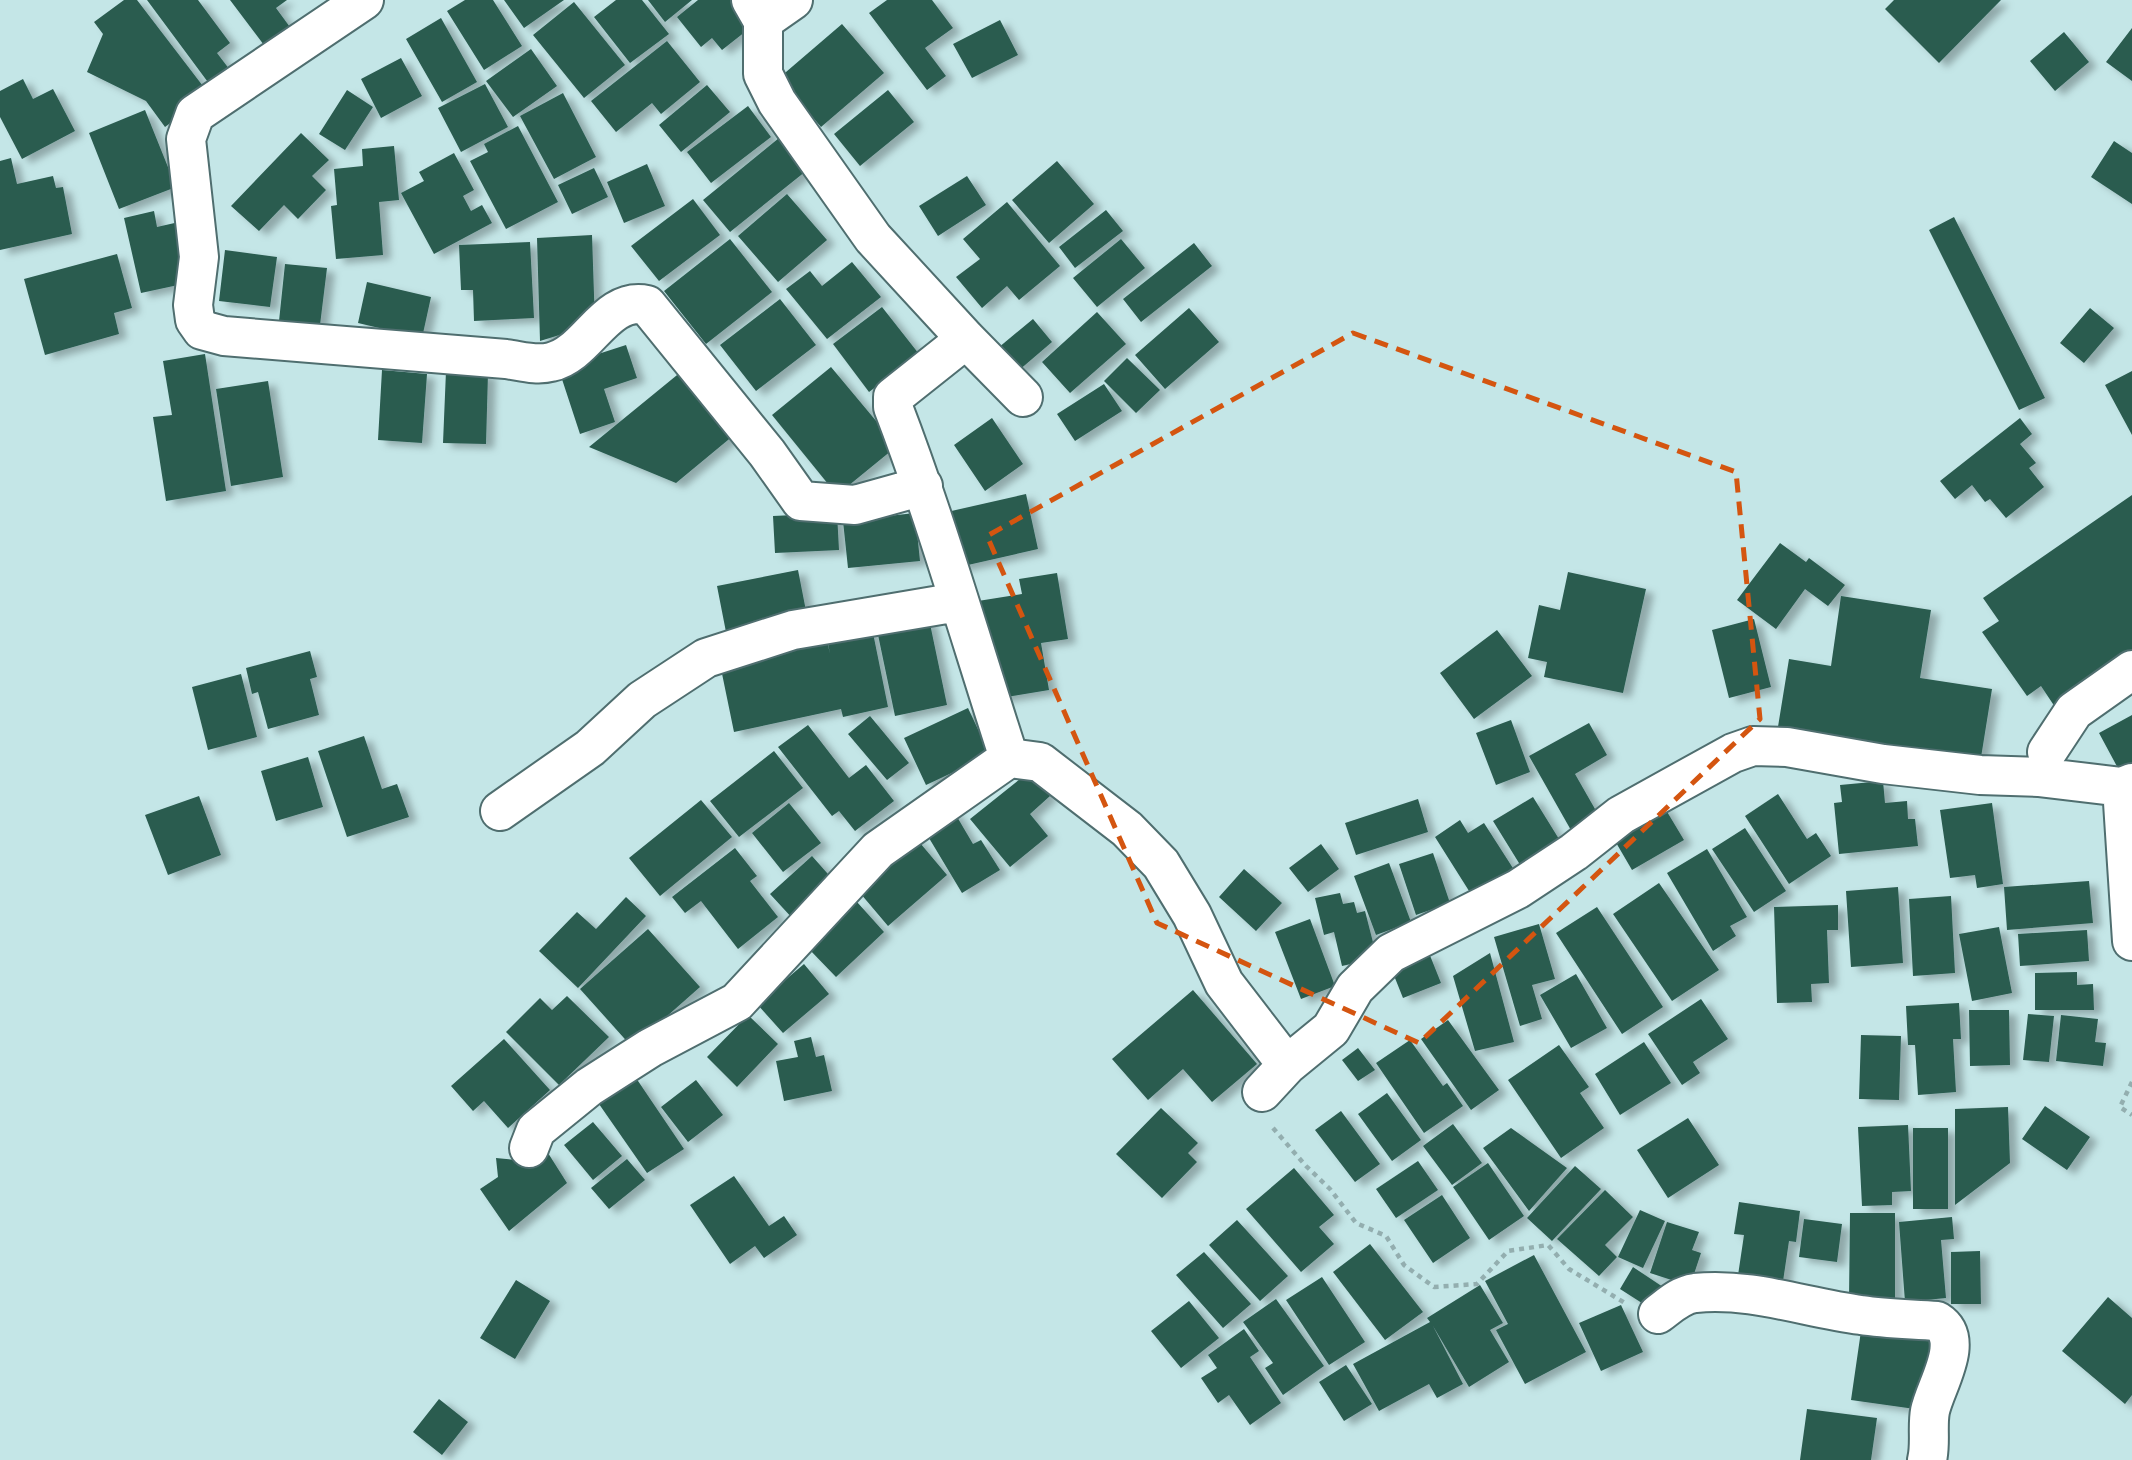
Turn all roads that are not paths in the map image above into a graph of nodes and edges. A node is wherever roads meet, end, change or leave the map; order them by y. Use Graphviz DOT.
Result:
graph roads {
  1 [pos="364,0"];
  2 [pos="769,7"];
  3 [pos="966,339"];
  4 [pos="1023,397"];
  5 [pos="923,486"];
  6 [pos="958,602"];
  7 [pos="2132,670"];
  8 [pos="2047,752"];
  9 [pos="1009,758"];
  10 [pos="2127,785"];
  11 [pos="500,811"];
  12 [pos="2132,941"];
  13 [pos="1287,1065"];
  14 [pos="1262,1092"];
  15 [pos="529,1148"];
  16 [pos="1658,1314"];
  17 [pos="1927,1460"];
  1 -- 5 [label="street"];
  2 -- 3 [label="street"];
  3 -- 4 [label="street"];
  3 -- 5 [label="street"];
  5 -- 6 [label="street"];
  6 -- 9 [label="street"];
  6 -- 11 [label="street"];
  7 -- 8 [label="street"];
  9 -- 13 [label="street"];
  9 -- 15 [label="street"];
  10 -- 12 [label="street"];
  10 -- 13 [label="street"];
  13 -- 14 [label="street"];
  16 -- 17 [label="street"];
}
